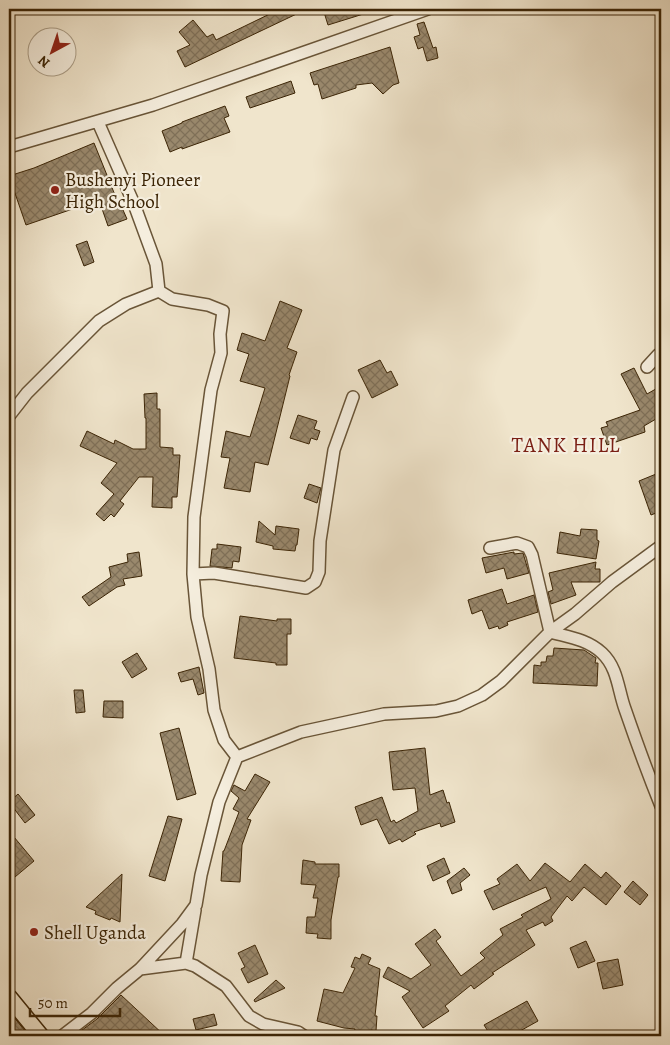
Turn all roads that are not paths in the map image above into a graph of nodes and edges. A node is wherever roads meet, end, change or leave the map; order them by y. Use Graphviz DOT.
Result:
graph roads {
  1 [pos="428,9"];
  2 [pos="98,122"];
  3 [pos="9,147"];
  4 [pos="159,291"];
  5 [pos="661,354"];
  6 [pos="647,367"];
  7 [pos="353,397"];
  8 [pos="9,416"];
  9 [pos="661,546"];
  10 [pos="490,548"];
  11 [pos="193,574"];
  12 [pos="550,632"];
  13 [pos="237,757"];
  14 [pos="661,806"];
  15 [pos="196,905"];
  16 [pos="186,963"];
  17 [pos="140,969"];
  18 [pos="9,997"];
  19 [pos="41,1036"];
  20 [pos="62,1036"];
  21 [pos="304,1036"];
  1 -- 2 [label="street"];
  2 -- 3 [label="street"];
  2 -- 4 [label="street"];
  4 -- 8 [label="street"];
  4 -- 11 [label="street"];
  5 -- 6 [label="street"];
  7 -- 11 [label="street"];
  9 -- 12 [label="street"];
  10 -- 12 [label="street"];
  11 -- 13 [label="street"];
  12 -- 13 [label="street"];
  12 -- 14 [label="street"];
  13 -- 15 [label="street"];
  15 -- 16 [label="street"];
  15 -- 17 [label="street"];
  16 -- 17 [label="street"];
  16 -- 21 [label="street"];
  17 -- 20 [label="street"];
  18 -- 19 [label="main road"];
}
